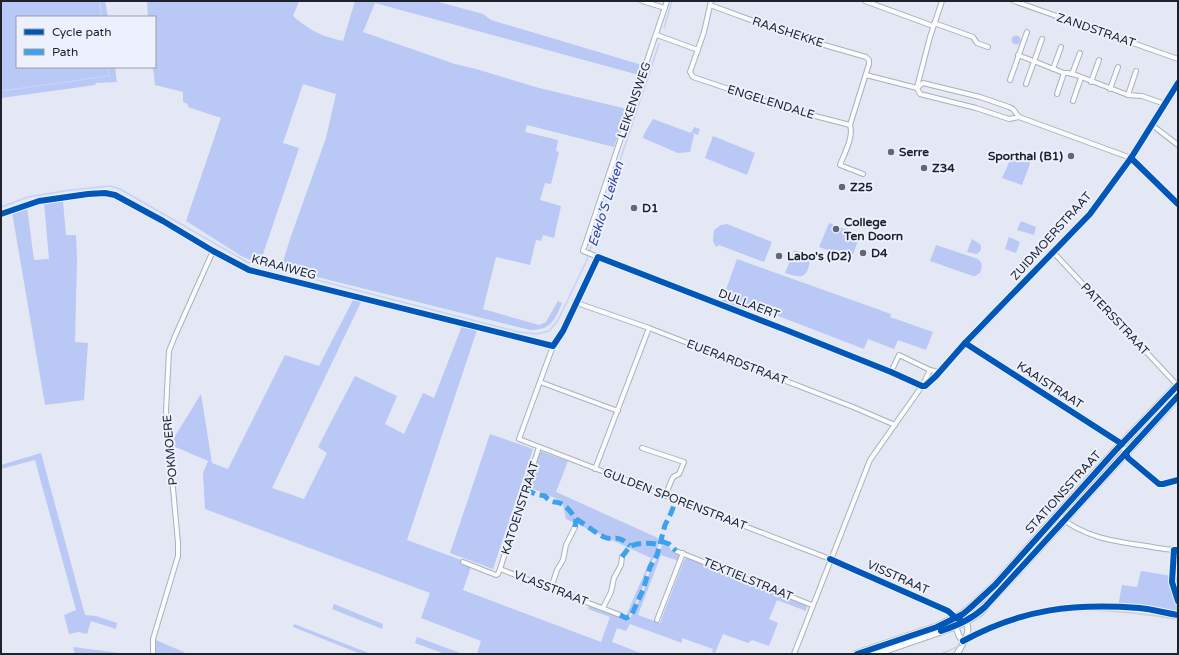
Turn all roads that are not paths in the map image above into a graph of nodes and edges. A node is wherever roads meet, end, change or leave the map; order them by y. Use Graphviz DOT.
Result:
graph roads {
  1 [pos="642,1"];
  2 [pos="667,1"];
  3 [pos="865,1"];
  4 [pos="942,1"];
  5 [pos="1014,1"];
  6 [pos="711,3"];
  7 [pos="665,8"];
  8 [pos="934,24"];
  9 [pos="1027,32"];
  10 [pos="657,34"];
  11 [pos="1042,39"];
  12 [pos="988,47"];
  13 [pos="1061,47"];
  14 [pos="698,50"];
  15 [pos="1080,53"];
  16 [pos="1018,55"];
  17 [pos="1178,59"];
  18 [pos="1034,60"];
  19 [pos="1099,60"];
  20 [pos="1118,67"];
  21 [pos="1053,69"];
  22 [pos="1136,71"];
  23 [pos="1064,73"];
  24 [pos="1072,74"];
  25 [pos="866,75"];
  26 [pos="1081,78"];
  27 [pos="1010,80"];
  28 [pos="1091,82"];
  29 [pos="1178,83"];
  30 [pos="1026,84"];
  31 [pos="917,88"];
  32 [pos="1110,89"];
  33 [pos="1057,94"];
  34 [pos="1128,95"];
  35 [pos="1073,101"];
  36 [pos="1165,104"];
  37 [pos="1019,117"];
  38 [pos="850,125"];
  39 [pos="1152,125"];
  40 [pos="1178,145"];
  41 [pos="1131,158"];
  42 [pos="863,174"];
  43 [pos="1178,204"];
  44 [pos="1,214"];
  45 [pos="213,251"];
  46 [pos="1053,252"];
  47 [pos="598,257"];
  48 [pos="577,303"];
  49 [pos="649,328"];
  50 [pos="965,344"];
  51 [pos="553,346"];
  52 [pos="930,370"];
  53 [pos="891,372"];
  54 [pos="540,382"];
  55 [pos="922,386"];
  56 [pos="1178,386"];
  57 [pos="1178,396"];
  58 [pos="618,411"];
  59 [pos="895,425"];
  60 [pos="1122,444"];
  61 [pos="539,447"];
  62 [pos="642,448"];
  63 [pos="1126,453"];
  64 [pos="596,469"];
  65 [pos="1178,480"];
  66 [pos="665,496"];
  67 [pos="1057,515"];
  68 [pos="1064,521"];
  69 [pos="575,526"];
  70 [pos="1178,550"];
  71 [pos="676,551"];
  72 [pos="683,554"];
  73 [pos="622,557"];
  74 [pos="830,559"];
  75 [pos="463,562"];
  76 [pos="1015,562"];
  77 [pos="1023,566"];
  78 [pos="500,569"];
  79 [pos="551,588"];
  80 [pos="812,605"];
  81 [pos="603,608"];
  82 [pos="620,615"];
  83 [pos="956,618"];
  84 [pos="657,620"];
  85 [pos="966,621"];
  86 [pos="955,626"];
  87 [pos="963,641"];
  88 [pos="153,654"];
  89 [pos="794,654"];
  90 [pos="857,654"];
  91 [pos="874,654"];
  92 [pos="957,654"];
  1 -- 7 [label="street"];
  2 -- 7 [label="street, LEIKENSWEG"];
  3 -- 8 [label="street"];
  4 -- 8 [label="street"];
  5 -- 17 [label="street, ZANDSTRAAT"];
  6 -- 14 [label="street"];
  6 -- 25 [label="street, RAASHEKKE"];
  7 -- 10 [label="street, LEIKENSWEG"];
  8 -- 12 [label="street"];
  8 -- 31 [label="street"];
  9 -- 16 [label="street"];
  10 -- 14 [label="street"];
  10 -- 47 [label="street, LEIKENSWEG"];
  11 -- 18 [label="street"];
  13 -- 21 [label="street"];
  14 -- 38 [label="street, ENGELENDALE"];
  15 -- 24 [label="street"];
  16 -- 18 [label="street"];
  16 -- 27 [label="street"];
  18 -- 21 [label="street"];
  18 -- 30 [label="street"];
  19 -- 28 [label="street"];
  20 -- 32 [label="street"];
  21 -- 23 [label="street"];
  22 -- 34 [label="street"];
  23 -- 24 [label="street"];
  23 -- 33 [label="street"];
  24 -- 26 [label="street"];
  25 -- 31 [label="street"];
  25 -- 38 [label="street"];
  26 -- 28 [label="street"];
  26 -- 35 [label="street"];
  28 -- 32 [label="street"];
  29 -- 36 [label="street, ZUIDMOERSTRAAT"];
  31 -- 37 [label="street"];
  31 -- 37 [label="street"];
  32 -- 34 [label="street"];
  34 -- 36 [label="street"];
  36 -- 39 [label="street, ZUIDMOERSTRAAT"];
  37 -- 41 [label="street"];
  38 -- 42 [label="street"];
  39 -- 40 [label="street"];
  39 -- 41 [label="street, ZUIDMOERSTRAAT"];
  41 -- 43 [label="street"];
  41 -- 46 [label="street, ZUIDMOERSTRAAT"];
  44 -- 45 [label="street, KRAAIWEG"];
  45 -- 51 [label="street, KRAAIWEG"];
  45 -- 88 [label="street, POKMOERE"];
  46 -- 50 [label="street, ZUIDMOERSTRAAT"];
  46 -- 56 [label="street, PATERSSTRAAT"];
  47 -- 48 [label="street"];
  47 -- 53 [label="street, DULLAERT"];
  48 -- 49 [label="street, EUERARDSTRAAT"];
  48 -- 51 [label="street"];
  49 -- 58 [label="street"];
  49 -- 59 [label="street, EUERARDSTRAAT"];
  50 -- 52 [label="street, ZUIDMOERSTRAAT"];
  50 -- 60 [label="street, KAAISTRAAT"];
  51 -- 54 [label="street"];
  52 -- 53 [label="street"];
  52 -- 55 [label="street"];
  53 -- 55 [label="street, DULLAERT"];
  54 -- 58 [label="street"];
  54 -- 61 [label="street, GULDEN SPORENSTRAAT"];
  55 -- 59 [label="street"];
  56 -- 60 [label="main road, STATIONSSTRAAT"];
  57 -- 63 [label="main road, STATIONSSTRAAT"];
  58 -- 64 [label="street"];
  59 -- 74 [label="street"];
  60 -- 63 [label="street"];
  60 -- 67 [label="main road, STATIONSSTRAAT"];
  61 -- 64 [label="street, GULDEN SPORENSTRAAT"];
  61 -- 78 [label="street, KATOENSTRAAT"];
  62 -- 66 [label="street"];
  63 -- 65 [label="street"];
  63 -- 68 [label="main road, STATIONSSTRAAT"];
  64 -- 66 [label="street, GULDEN SPORENSTRAAT"];
  66 -- 74 [label="street, GULDEN SPORENSTRAAT"];
  67 -- 68 [label="street, STATIONSSTRAAT"];
  67 -- 76 [label="main road, STATIONSSTRAAT"];
  68 -- 70 [label="street"];
  68 -- 77 [label="main road, STATIONSSTRAAT"];
  69 -- 79 [label="street"];
  71 -- 72 [label="street, TEXTIELSTRAAT"];
  72 -- 80 [label="street, TEXTIELSTRAAT"];
  72 -- 84 [label="street"];
  73 -- 81 [label="street"];
  74 -- 80 [label="street"];
  74 -- 83 [label="street, VISSTRAAT"];
  75 -- 78 [label="street, VLASSTRAAT"];
  76 -- 77 [label="street"];
  76 -- 83 [label="main road, STATIONSSTRAAT"];
  77 -- 85 [label="main road, STATIONSSTRAAT"];
  78 -- 79 [label="street, VLASSTRAAT"];
  79 -- 81 [label="street, VLASSTRAAT"];
  80 -- 89 [label="street"];
  81 -- 82 [label="street, VLASSTRAAT"];
  83 -- 85 [label="street"];
  83 -- 86 [label="street"];
  83 -- 90 [label="main road, STATIONSSTRAAT"];
  85 -- 86 [label="main road, STATIONSSTRAAT"];
  85 -- 87 [label="street"];
  86 -- 87 [label="street"];
  86 -- 91 [label="main road, STATIONSSTRAAT"];
  87 -- 92 [label="street"];
}
